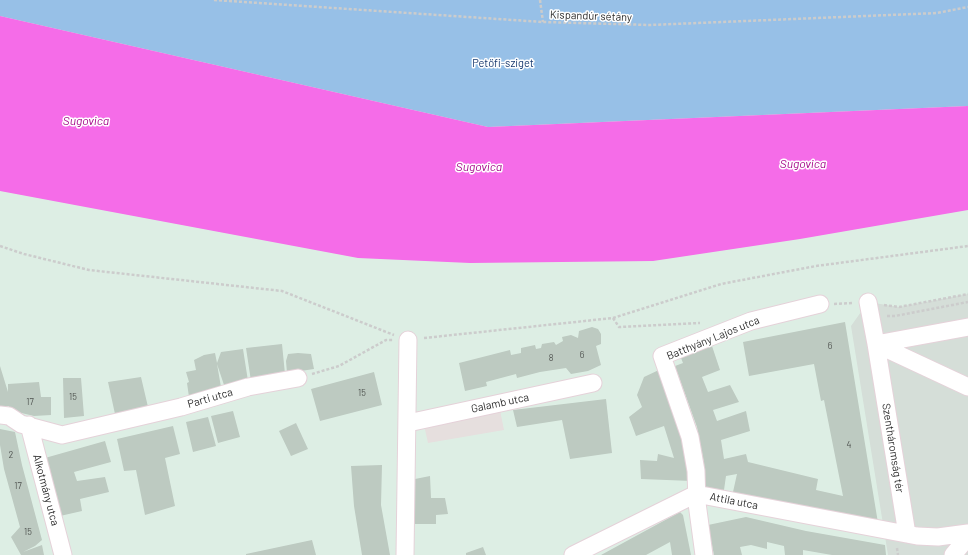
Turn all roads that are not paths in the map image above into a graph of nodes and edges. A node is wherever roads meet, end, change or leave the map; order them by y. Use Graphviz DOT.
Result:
graph roads {
  1 [pos="868,302"];
  2 [pos="820,304"];
  3 [pos="968,327"];
  4 [pos="408,340"];
  5 [pos="876,344"];
  6 [pos="298,378"];
  7 [pos="593,383"];
  8 [pos="968,387"];
  9 [pos="0,415"];
  10 [pos="408,423"];
  11 [pos="29,425"];
  12 [pos="696,494"];
  13 [pos="968,533"];
  14 [pos="907,534"];
  15 [pos="968,537"];
  16 [pos="63,555"];
  17 [pos="406,555"];
  18 [pos="573,555"];
  19 [pos="704,555"];
  20 [pos="953,555"];
  1 -- 5 [label="street, Szentháromság tér"];
  2 -- 12 [label="street, Batthyány Lajos utca"];
  3 -- 5 [label="street"];
  4 -- 10 [label="street"];
  5 -- 8 [label="street"];
  5 -- 14 [label="street, Szentháromság tér"];
  6 -- 11 [label="street, Parti utca"];
  7 -- 10 [label="street, Galamb utca"];
  9 -- 11 [label="street, Parti utca"];
  10 -- 17 [label="street"];
  11 -- 16 [label="street, Alkotmány utca"];
  12 -- 14 [label="street, Attila utca"];
  12 -- 18 [label="street, Attila utca"];
  12 -- 19 [label="street, Batthyány Lajos utca"];
  13 -- 14 [label="street"];
  15 -- 20 [label="street"];
}
